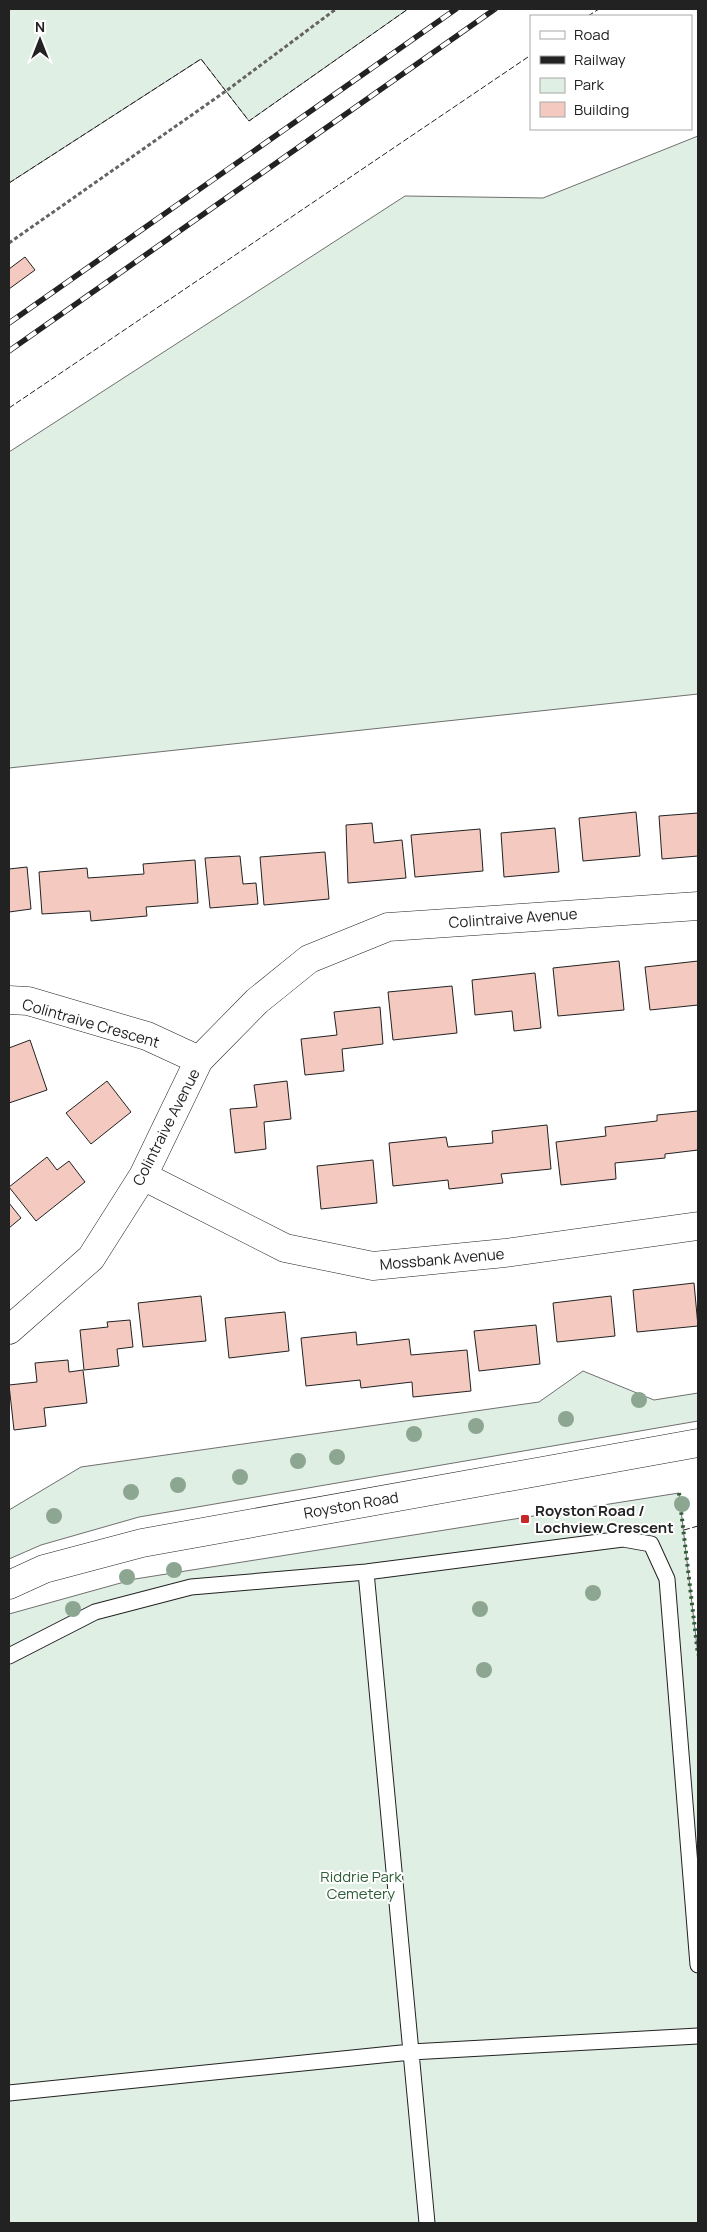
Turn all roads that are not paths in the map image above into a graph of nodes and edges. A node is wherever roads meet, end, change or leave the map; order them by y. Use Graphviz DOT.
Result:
graph roads {
  1 [pos="698,906"];
  2 [pos="9,1000"];
  3 [pos="199,1060"];
  4 [pos="143,1176"];
  5 [pos="698,1226"];
  6 [pos="9,1330"];
  7 [pos="698,1443"];
  8 [pos="366,1572"];
  9 [pos="9,1585"];
  10 [pos="9,1656"];
  11 [pos="698,1965"];
  12 [pos="698,2036"];
  13 [pos="411,2052"];
  14 [pos="9,2093"];
  15 [pos="427,2223"];
  1 -- 3 [label="street, Colintraive Avenue"];
  2 -- 3 [label="street, Colintraive Crescent"];
  3 -- 4 [label="street, Colintraive Avenue"];
  4 -- 5 [label="street, Mossbank Avenue"];
  4 -- 6 [label="street, Colintraive Avenue"];
  7 -- 9 [label="street, Royston Road"];
  8 -- 10 [label="lane"];
  8 -- 11 [label="lane"];
  8 -- 13 [label="lane"];
  12 -- 13 [label="lane"];
  13 -- 14 [label="lane"];
  13 -- 15 [label="lane"];
}
